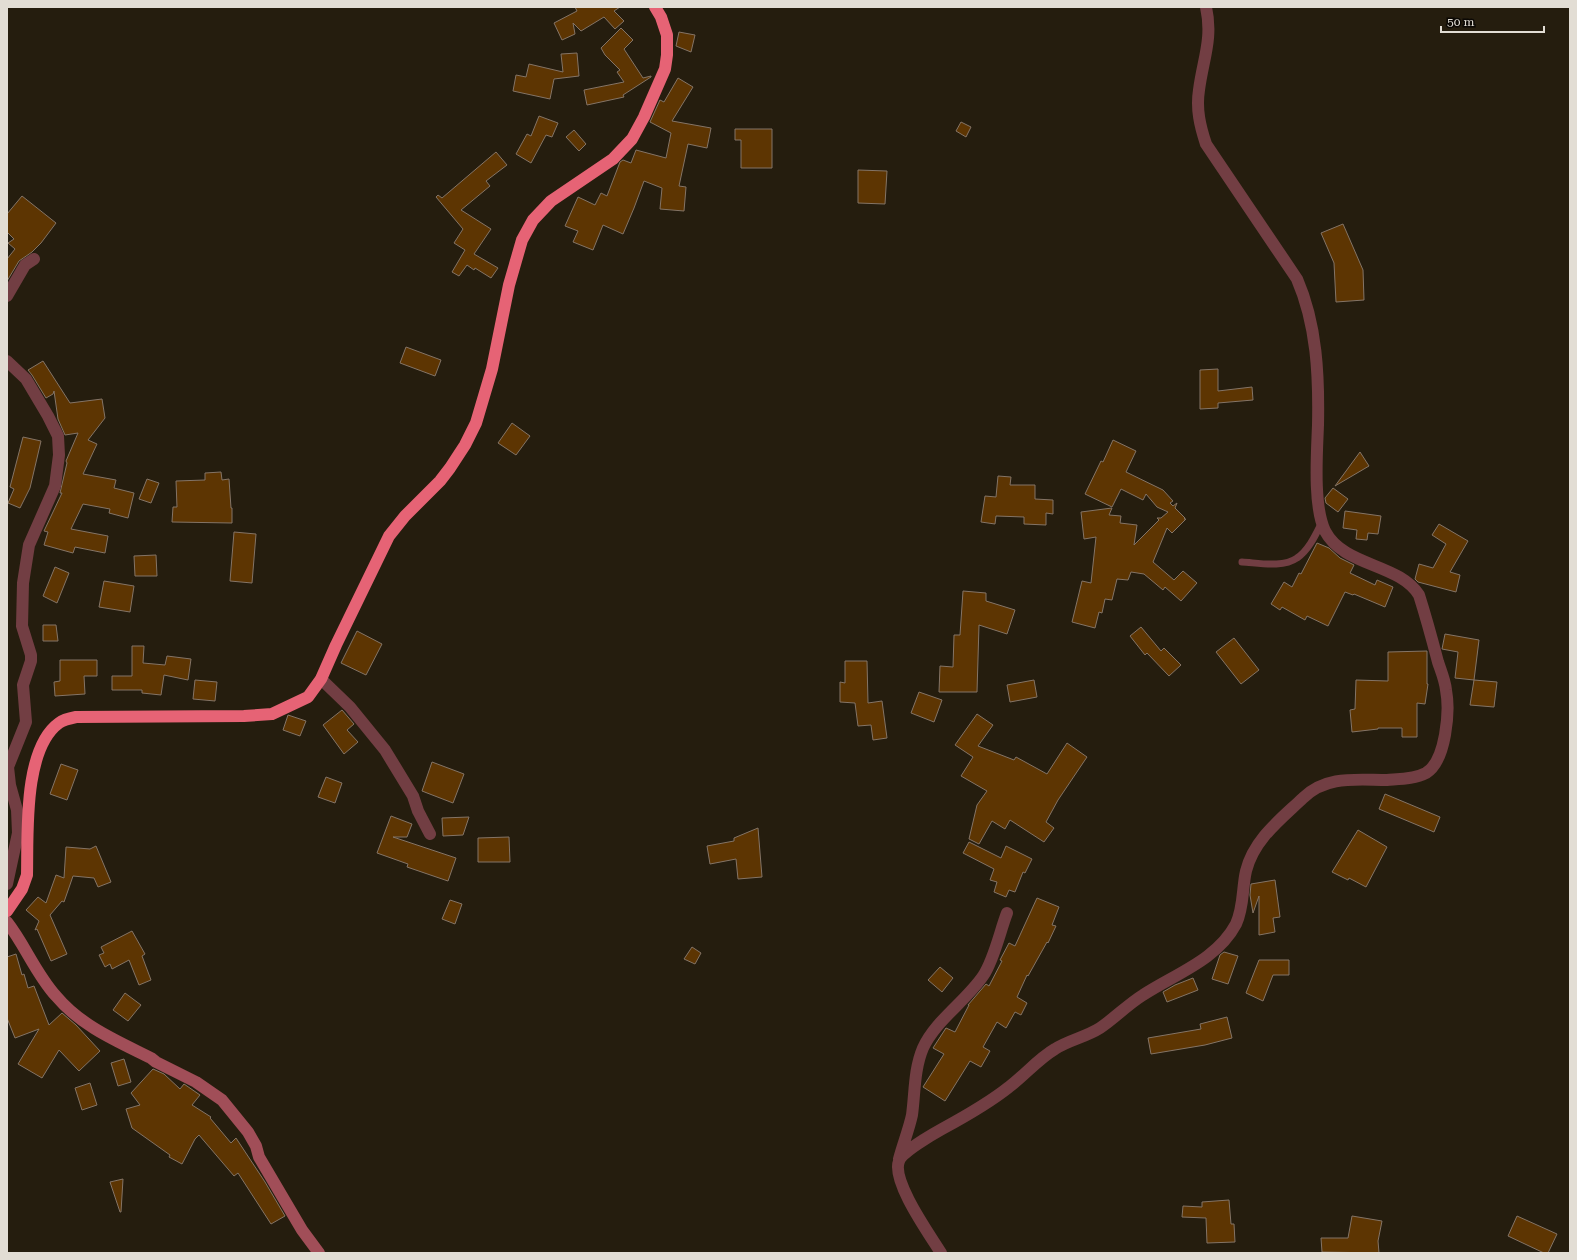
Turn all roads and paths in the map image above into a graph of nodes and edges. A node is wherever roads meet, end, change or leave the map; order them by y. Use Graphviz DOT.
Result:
graph roads {
  1 [pos="655,7"];
  2 [pos="1206,7"];
  3 [pos="34,260"];
  4 [pos="7,296"];
  5 [pos="7,361"];
  6 [pos="1322,522"];
  7 [pos="1242,562"];
  8 [pos="321,679"];
  9 [pos="430,834"];
  10 [pos="7,884"];
  11 [pos="7,911"];
  12 [pos="1007,913"];
  13 [pos="7,922"];
  14 [pos="898,1162"];
  15 [pos="319,1253"];
  16 [pos="941,1253"];
  1 -- 8 [label="highway"];
  2 -- 6 [label="street"];
  3 -- 4 [label="street"];
  5 -- 10 [label="street"];
  6 -- 7 [label="lane"];
  6 -- 14 [label="street"];
  8 -- 9 [label="street"];
  8 -- 11 [label="highway"];
  12 -- 14 [label="street"];
  13 -- 15 [label="main road"];
  14 -- 16 [label="street"];
}
